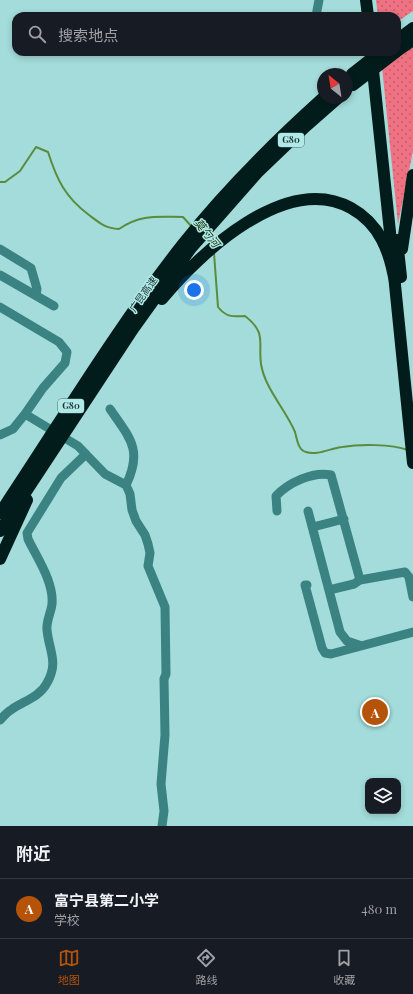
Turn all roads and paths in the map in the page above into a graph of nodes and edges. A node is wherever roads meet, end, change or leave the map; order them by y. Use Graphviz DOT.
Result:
graph roads {
  1 [pos="318,0"];
  2 [pos="366,0"];
  3 [pos="373,0"];
  4 [pos="316,12"];
  5 [pos="368,12"];
  6 [pos="374,12"];
  7 [pos="413,21"];
  8 [pos="413,28"];
  9 [pos="401,38"];
  10 [pos="401,40"];
  11 [pos="413,40"];
  12 [pos="401,43"];
  13 [pos="368,56"];
  14 [pos="371,56"];
  15 [pos="374,56"];
  16 [pos="379,56"];
  17 [pos="380,56"];
  18 [pos="353,73"];
  19 [pos="353,75"];
  20 [pos="353,75"];
  21 [pos="317,103"];
  22 [pos="331,104"];
  23 [pos="413,175"];
  24 [pos="244,181"];
  25 [pos="0,249"];
  26 [pos="0,275"];
  27 [pos="398,283"];
  28 [pos="36,295"];
  29 [pos="148,304"];
  30 [pos="54,306"];
  31 [pos="0,307"];
  32 [pos="413,398"];
  33 [pos="110,409"];
  34 [pos="25,414"];
  35 [pos="0,435"];
  36 [pos="86,454"];
  37 [pos="42,459"];
  38 [pos="413,463"];
  39 [pos="126,485"];
  40 [pos="0,497"];
  41 [pos="277,511"];
  42 [pos="308,511"];
  43 [pos="0,513"];
  44 [pos="344,519"];
  45 [pos="313,527"];
  46 [pos="0,530"];
  47 [pos="0,559"];
  48 [pos="360,580"];
  49 [pos="307,584"];
  50 [pos="329,590"];
  51 [pos="413,597"];
  52 [pos="413,632"];
  53 [pos="364,645"];
  54 [pos="0,720"];
  55 [pos="162,826"];
  1 -- 4 [label="street"];
  2 -- 5 [label="highway"];
  3 -- 6 [label="highway"];
  7 -- 9 [label="highway"];
  8 -- 10 [label="highway"];
  11 -- 12 [label="highway"];
  13 -- 18 [label="highway"];
  14 -- 27 [label="highway"];
  15 -- 20 [label="highway, bridge"];
  16 -- 27 [label="highway"];
  17 -- 19 [label="highway, bridge"];
  21 -- 24 [label="highway, 广昆高速 / G80"];
  22 -- 24 [label="highway, 广昆高速 / G80"];
  23 -- 27 [label="highway"];
  24 -- 29 [label="highway, 广昆高速 / G80"];
  25 -- 28 [label="street"];
  26 -- 28 [label="street"];
  27 -- 29 [label="highway"];
  27 -- 32 [label="highway"];
  27 -- 38 [label="highway"];
  28 -- 30 [label="street"];
  29 -- 37 [label="highway, 广昆高速 / G80"];
  29 -- 37 [label="highway, 广昆高速 / G80"];
  31 -- 34 [label="street"];
  33 -- 39 [label="street"];
  34 -- 35 [label="street"];
  34 -- 36 [label="street"];
  36 -- 39 [label="street"];
  36 -- 54 [label="street"];
  37 -- 40 [label="highway"];
  37 -- 43 [label="highway, 广昆高速 / G80"];
  37 -- 46 [label="highway, 广昆高速 / G80"];
  37 -- 47 [label="highway"];
  39 -- 55 [label="street"];
  41 -- 44 [label="street"];
  42 -- 45 [label="street"];
  44 -- 45 [label="street"];
  44 -- 48 [label="street"];
  45 -- 50 [label="street"];
  48 -- 50 [label="street"];
  48 -- 51 [label="street"];
  49 -- 53 [label="street"];
  50 -- 53 [label="street"];
  52 -- 53 [label="street"];
}
